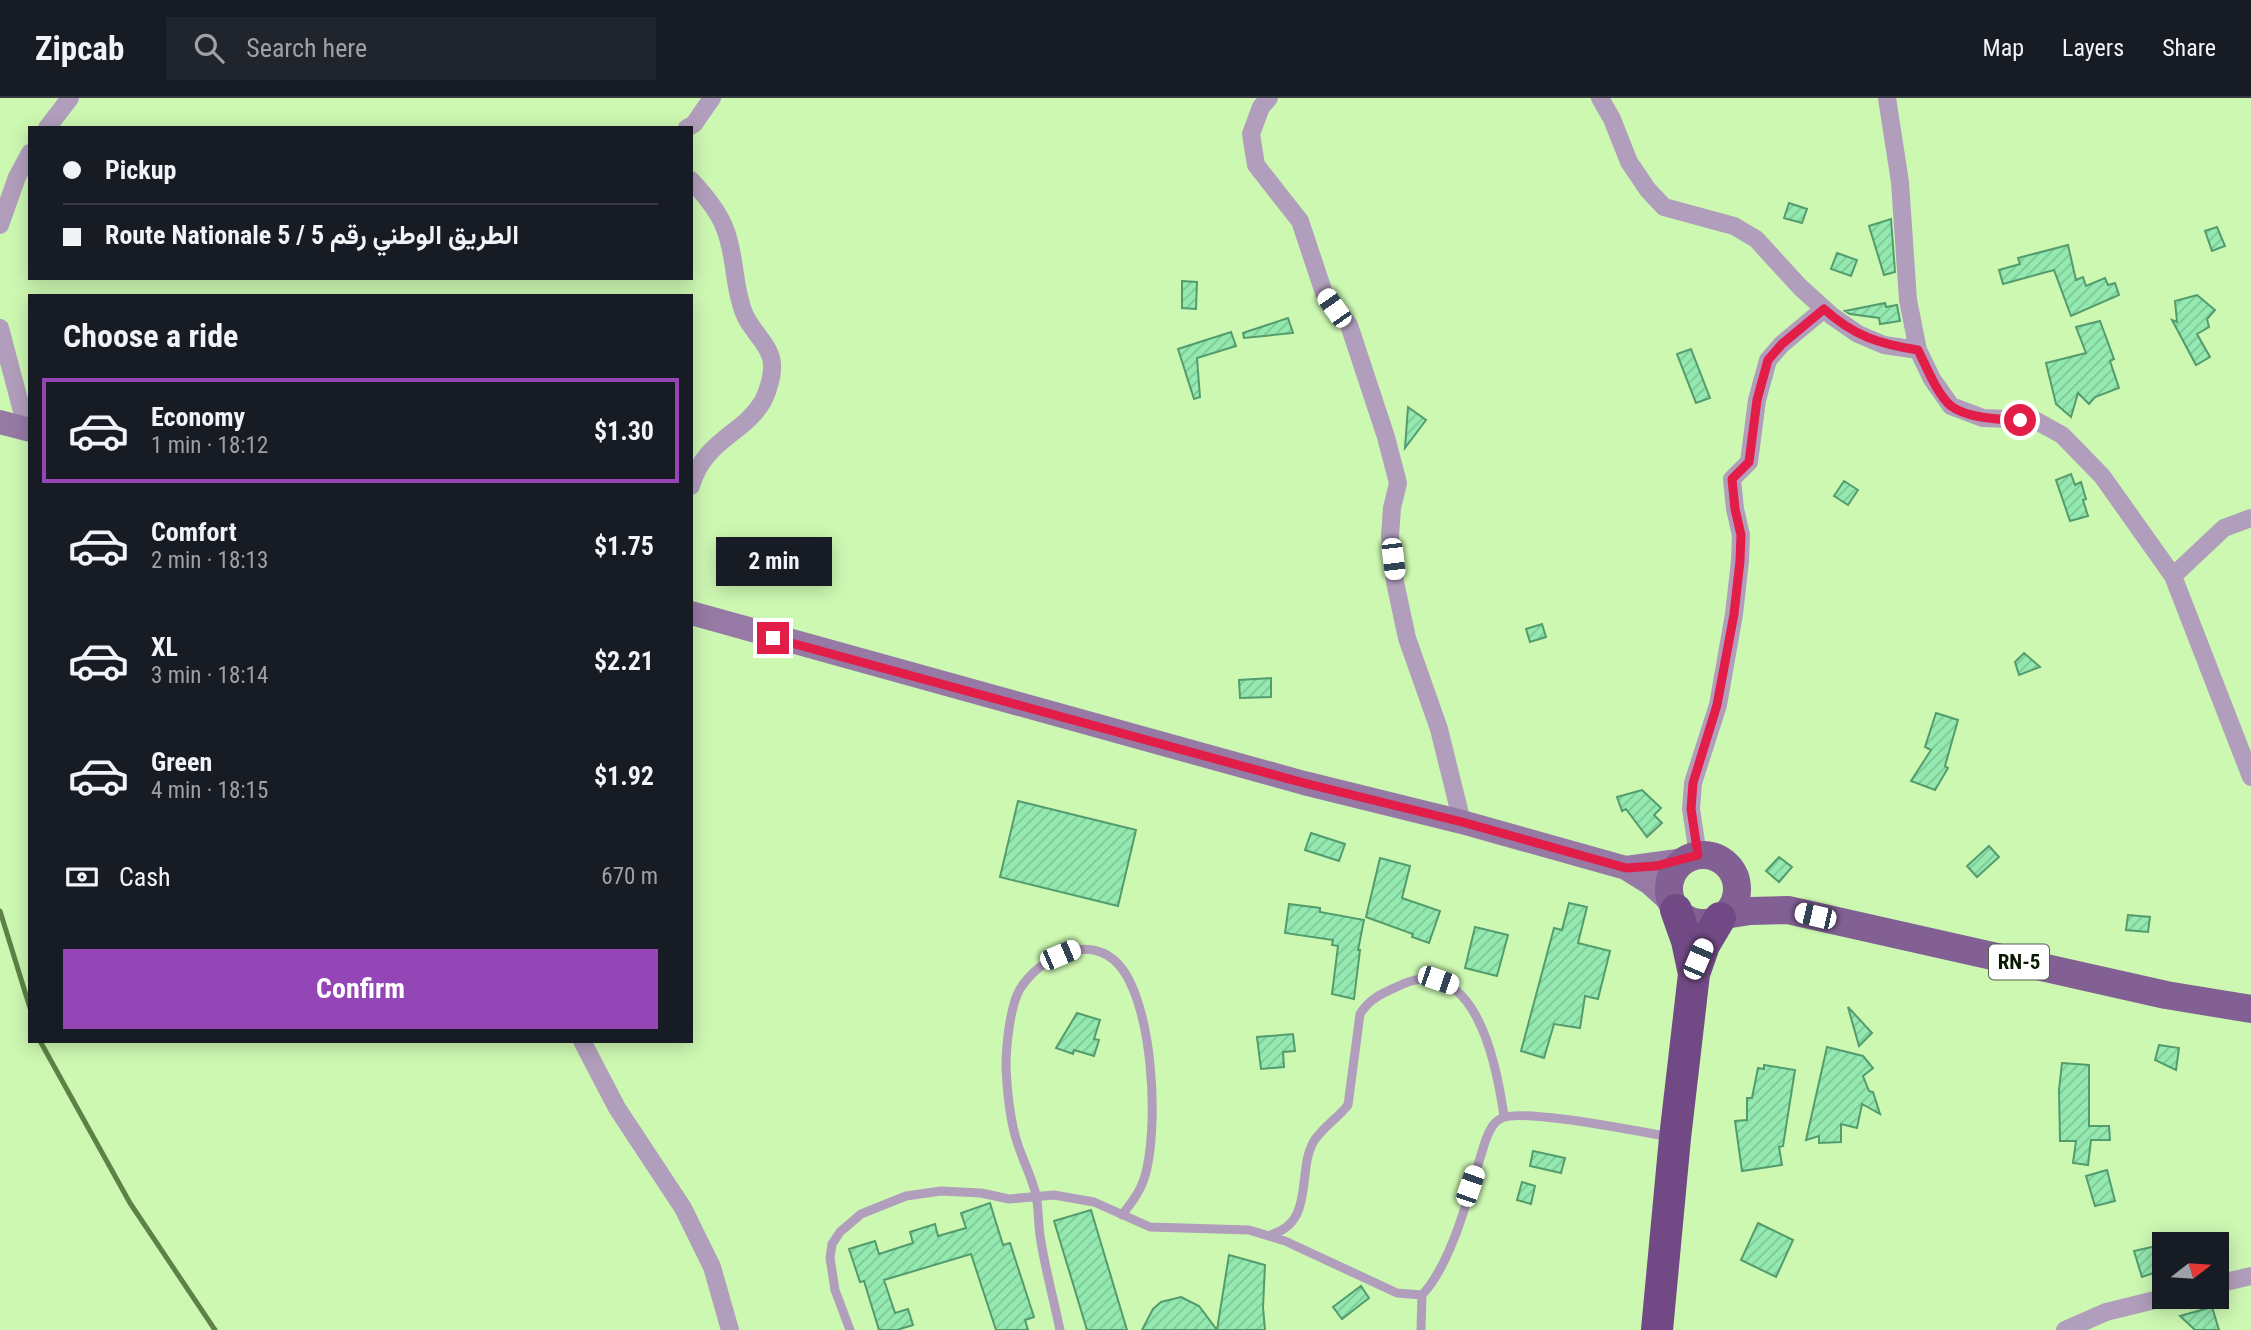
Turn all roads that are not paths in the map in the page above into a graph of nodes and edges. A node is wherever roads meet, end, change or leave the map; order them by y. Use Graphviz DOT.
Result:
graph roads {
  1 [pos="70,98"];
  2 [pos="712,98"];
  3 [pos="1269,98"];
  4 [pos="1600,98"];
  5 [pos="1887,98"];
  6 [pos="49,126"];
  7 [pos="690,126"];
  8 [pos="28,157"];
  9 [pos="693,183"];
  10 [pos="0,225"];
  11 [pos="1824,309"];
  12 [pos="0,327"];
  13 [pos="1918,350"];
  14 [pos="0,422"];
  15 [pos="28,426"];
  16 [pos="28,430"];
  17 [pos="693,480"];
  18 [pos="2251,518"];
  19 [pos="2173,576"];
  20 [pos="693,615"];
  21 [pos="2251,776"];
  22 [pos="1462,822"];
  23 [pos="1691,858"];
  24 [pos="1626,868"];
  25 [pos="1730,868"];
  26 [pos="1674,906"];
  27 [pos="1788,910"];
  28 [pos="1723,916"];
  29 [pos="1694,974"];
  30 [pos="2251,1009"];
  31 [pos="583,1043"];
  32 [pos="1504,1116"];
  33 [pos="1675,1138"];
  34 [pos="1036,1196"];
  35 [pos="1122,1215"];
  36 [pos="1270,1235"];
  37 [pos="2251,1276"];
  38 [pos="2230,1281"];
  39 [pos="1422,1295"];
  40 [pos="2152,1301"];
  41 [pos="730,1330"];
  42 [pos="850,1330"];
  43 [pos="1060,1330"];
  44 [pos="1421,1330"];
  45 [pos="1657,1330"];
  46 [pos="2065,1330"];
  1 -- 6 [label="street"];
  2 -- 7 [label="street"];
  3 -- 22 [label="street"];
  4 -- 11 [label="street"];
  5 -- 13 [label="street"];
  8 -- 10 [label="street"];
  9 -- 17 [label="street"];
  11 -- 13 [label="street"];
  11 -- 23 [label="street"];
  12 -- 15 [label="street"];
  13 -- 19 [label="street"];
  14 -- 16 [label="main road"];
  18 -- 19 [label="street"];
  19 -- 21 [label="street"];
  20 -- 22 [label="main road"];
  22 -- 24 [label="main road"];
  23 -- 24 [label="main road"];
  23 -- 25 [label="main road"];
  23 -- 26 [label="main road"];
  24 -- 26 [label="main road"];
  25 -- 27 [label="main road, RN-5"];
  25 -- 28 [label="main road"];
  26 -- 28 [label="main road"];
  26 -- 29 [label="highway"];
  27 -- 28 [label="main road, RN-5"];
  27 -- 30 [label="main road, RN-5"];
  28 -- 29 [label="highway"];
  29 -- 33 [label="highway"];
  31 -- 41 [label="street"];
  32 -- 33 [label="lane"];
  32 -- 36 [label="lane"];
  32 -- 39 [label="lane"];
  33 -- 45 [label="highway"];
  34 -- 35 [label="lane"];
  34 -- 35 [label="lane"];
  34 -- 42 [label="lane"];
  34 -- 43 [label="lane"];
  35 -- 36 [label="lane"];
  36 -- 39 [label="lane"];
  37 -- 38 [label="street"];
  39 -- 44 [label="lane"];
  40 -- 46 [label="street"];
}
